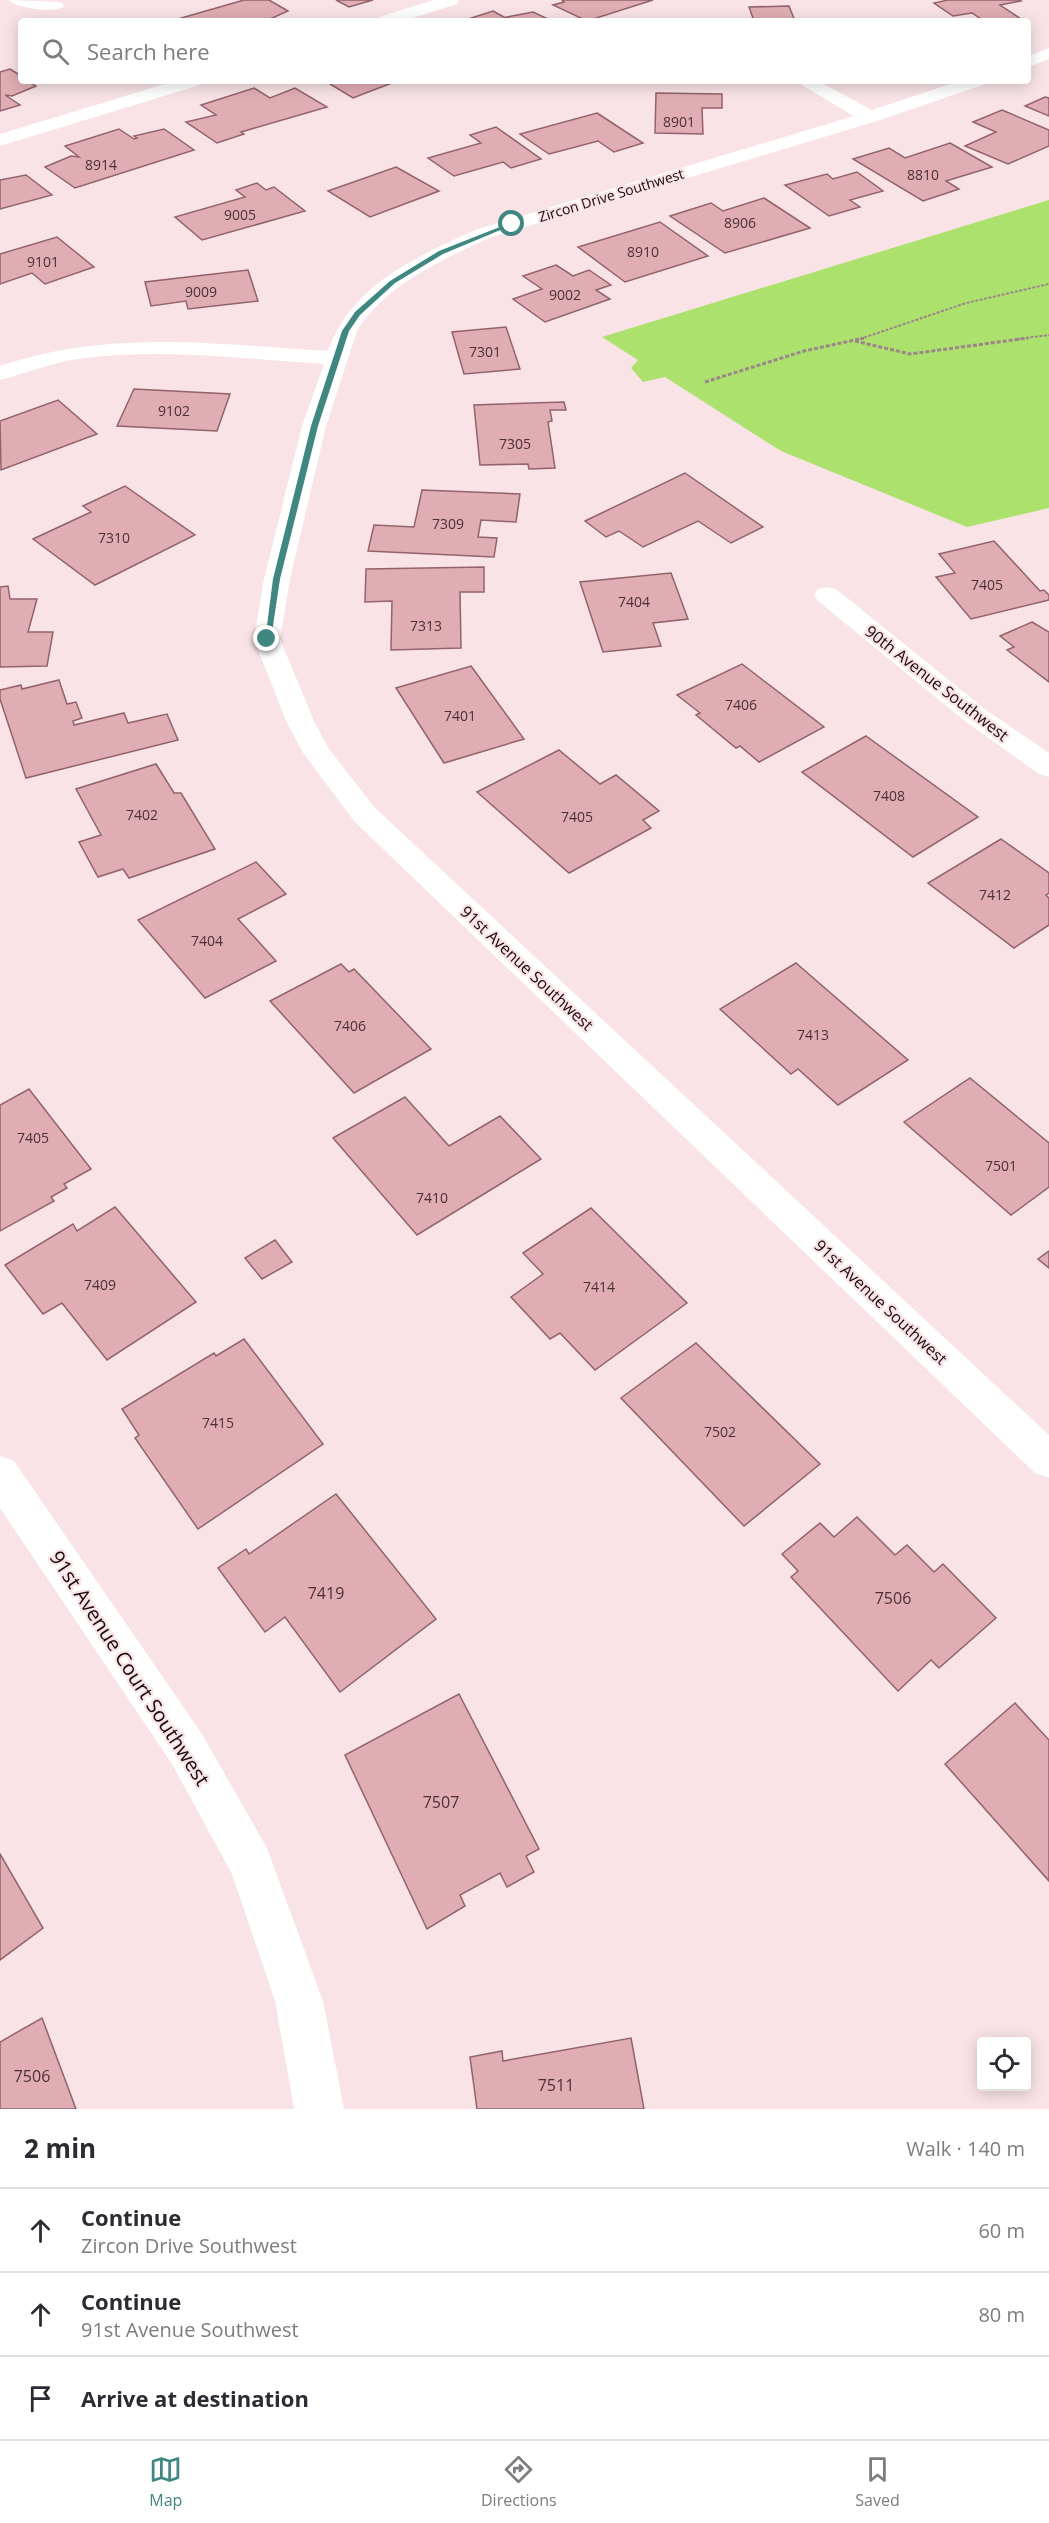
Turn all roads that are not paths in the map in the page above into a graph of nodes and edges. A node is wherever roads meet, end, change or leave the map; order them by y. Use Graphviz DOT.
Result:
graph roads {
  1 [pos="17,0"];
  2 [pos="451,0"];
  3 [pos="55,6"];
  4 [pos="394,18"];
  5 [pos="1049,53"];
  6 [pos="1031,61"];
  7 [pos="184,84"];
  8 [pos="810,84"];
  9 [pos="968,84"];
  10 [pos="870,117"];
  11 [pos="0,140"];
  12 [pos="335,358"];
  13 [pos="0,373"];
  14 [pos="827,595"];
  15 [pos="1049,767"];
  16 [pos="1049,1460"];
  17 [pos="0,1474"];
  18 [pos="319,2109"];
  1 -- 3 [label="street"];
  2 -- 4 [label="street"];
  5 -- 6 [label="street"];
  7 -- 11 [label="street"];
  8 -- 10 [label="street"];
  9 -- 10 [label="street, Zircon Drive Southwest"];
  10 -- 12 [label="street, Zircon Drive Southwest"];
  12 -- 13 [label="street"];
  12 -- 16 [label="street, 91st Avenue Southwest"];
  14 -- 15 [label="street, 90th Avenue Southwest"];
  17 -- 18 [label="street, 91st Avenue Court Southwest"];
}
